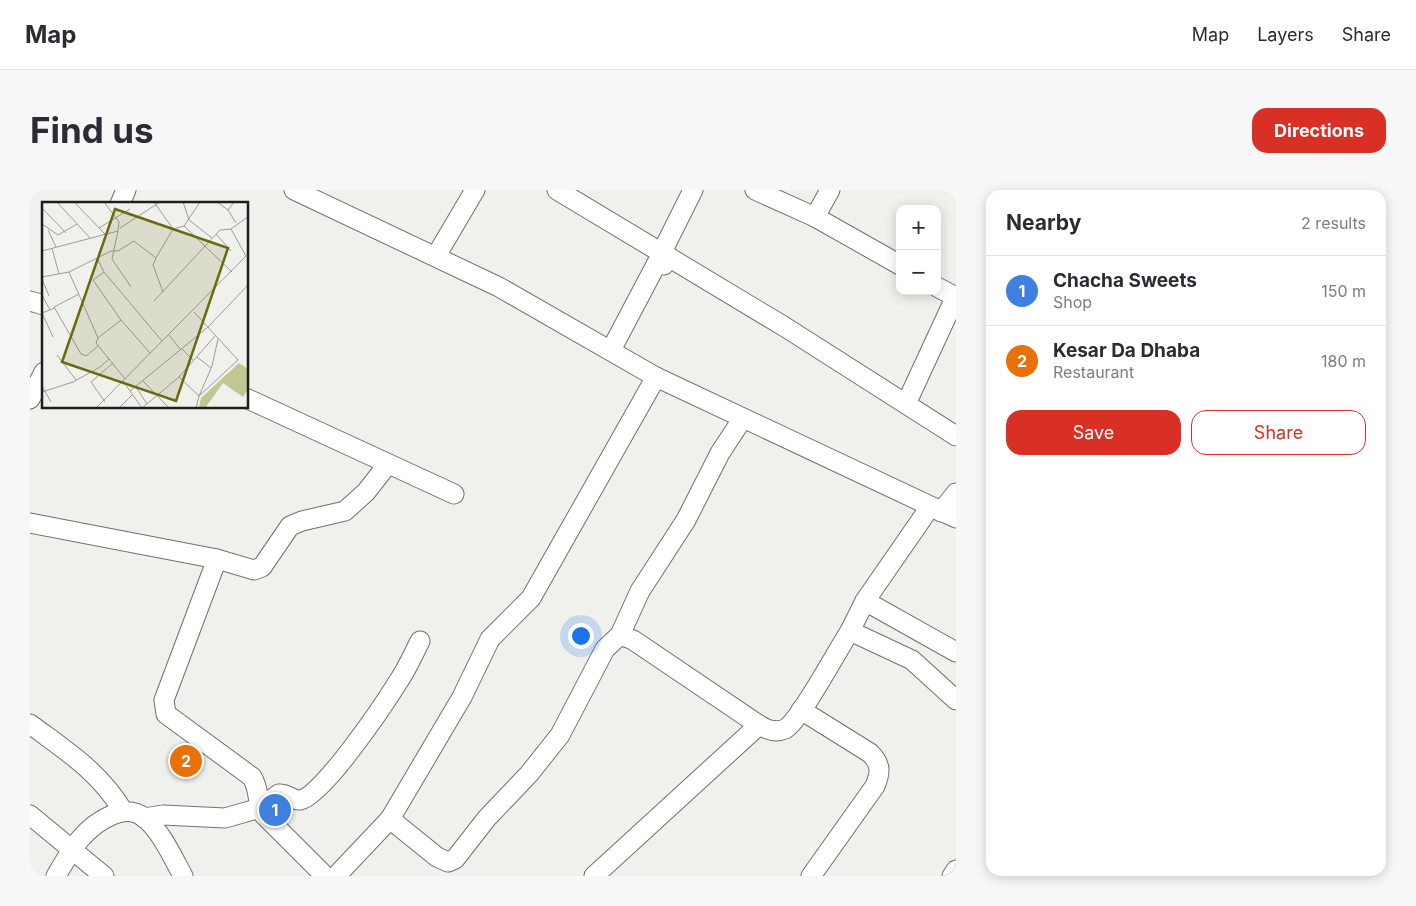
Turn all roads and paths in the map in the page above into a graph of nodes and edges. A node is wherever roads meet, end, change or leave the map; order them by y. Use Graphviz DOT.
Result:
graph roads {
  1 [pos="126,190"];
  2 [pos="294,190"];
  3 [pos="475,190"];
  4 [pos="557,190"];
  5 [pos="693,190"];
  6 [pos="755,190"];
  7 [pos="830,190"];
  8 [pos="121,202"];
  9 [pos="815,217"];
  10 [pos="665,254"];
  11 [pos="436,256"];
  12 [pos="896,263"];
  13 [pos="941,289"];
  14 [pos="956,297"];
  15 [pos="611,350"];
  16 [pos="42,376"];
  17 [pos="656,376"];
  18 [pos="30,399"];
  19 [pos="249,400"];
  20 [pos="906,404"];
  21 [pos="743,418"];
  22 [pos="954,432"];
  23 [pos="388,464"];
  24 [pos="956,493"];
  25 [pos="454,494"];
  26 [pos="942,512"];
  27 [pos="30,523"];
  28 [pos="218,559"];
  29 [pos="866,601"];
  30 [pos="850,631"];
  31 [pos="620,635"];
  32 [pos="420,641"];
  33 [pos="956,652"];
  34 [pos="956,700"];
  35 [pos="801,710"];
  36 [pos="30,724"];
  37 [pos="759,725"];
  38 [pos="260,808"];
  39 [pos="123,810"];
  40 [pos="30,815"];
  41 [pos="144,818"];
  42 [pos="390,819"];
  43 [pos="72,849"];
  44 [pos="956,870"];
  45 [pos="56,876"];
  46 [pos="104,876"];
  47 [pos="183,876"];
  48 [pos="325,876"];
  49 [pos="336,876"];
  50 [pos="594,876"];
  51 [pos="811,876"];
  52 [pos="952,876"];
  1 -- 8 [label="street"];
  2 -- 11 [label="street"];
  3 -- 11 [label="street"];
  4 -- 10 [label="street"];
  5 -- 10 [label="street"];
  6 -- 9 [label="street"];
  7 -- 9 [label="street"];
  9 -- 12 [label="street"];
  10 -- 15 [label="street"];
  10 -- 20 [label="street"];
  11 -- 15 [label="street"];
  13 -- 14 [label="street"];
  14 -- 20 [label="street"];
  15 -- 17 [label="street"];
  16 -- 18 [label="street"];
  17 -- 21 [label="street"];
  17 -- 42 [label="street"];
  19 -- 23 [label="street"];
  20 -- 22 [label="street"];
  21 -- 26 [label="street"];
  21 -- 31 [label="street"];
  23 -- 25 [label="street"];
  23 -- 28 [label="street"];
  24 -- 26 [label="street"];
  26 -- 29 [label="street"];
  27 -- 28 [label="street"];
  28 -- 38 [label="street"];
  29 -- 30 [label="street"];
  29 -- 33 [label="street"];
  30 -- 34 [label="street"];
  30 -- 35 [label="street"];
  31 -- 37 [label="street"];
  31 -- 42 [label="street"];
  32 -- 38 [label="street"];
  35 -- 37 [label="street"];
  35 -- 51 [label="street"];
  36 -- 39 [label="street"];
  37 -- 50 [label="street"];
  38 -- 41 [label="street"];
  38 -- 48 [label="street"];
  39 -- 41 [label="street"];
  39 -- 43 [label="street"];
  40 -- 43 [label="street"];
  41 -- 47 [label="street"];
  42 -- 49 [label="street"];
  43 -- 45 [label="street"];
  43 -- 46 [label="street"];
  44 -- 52 [label="street"];
}
